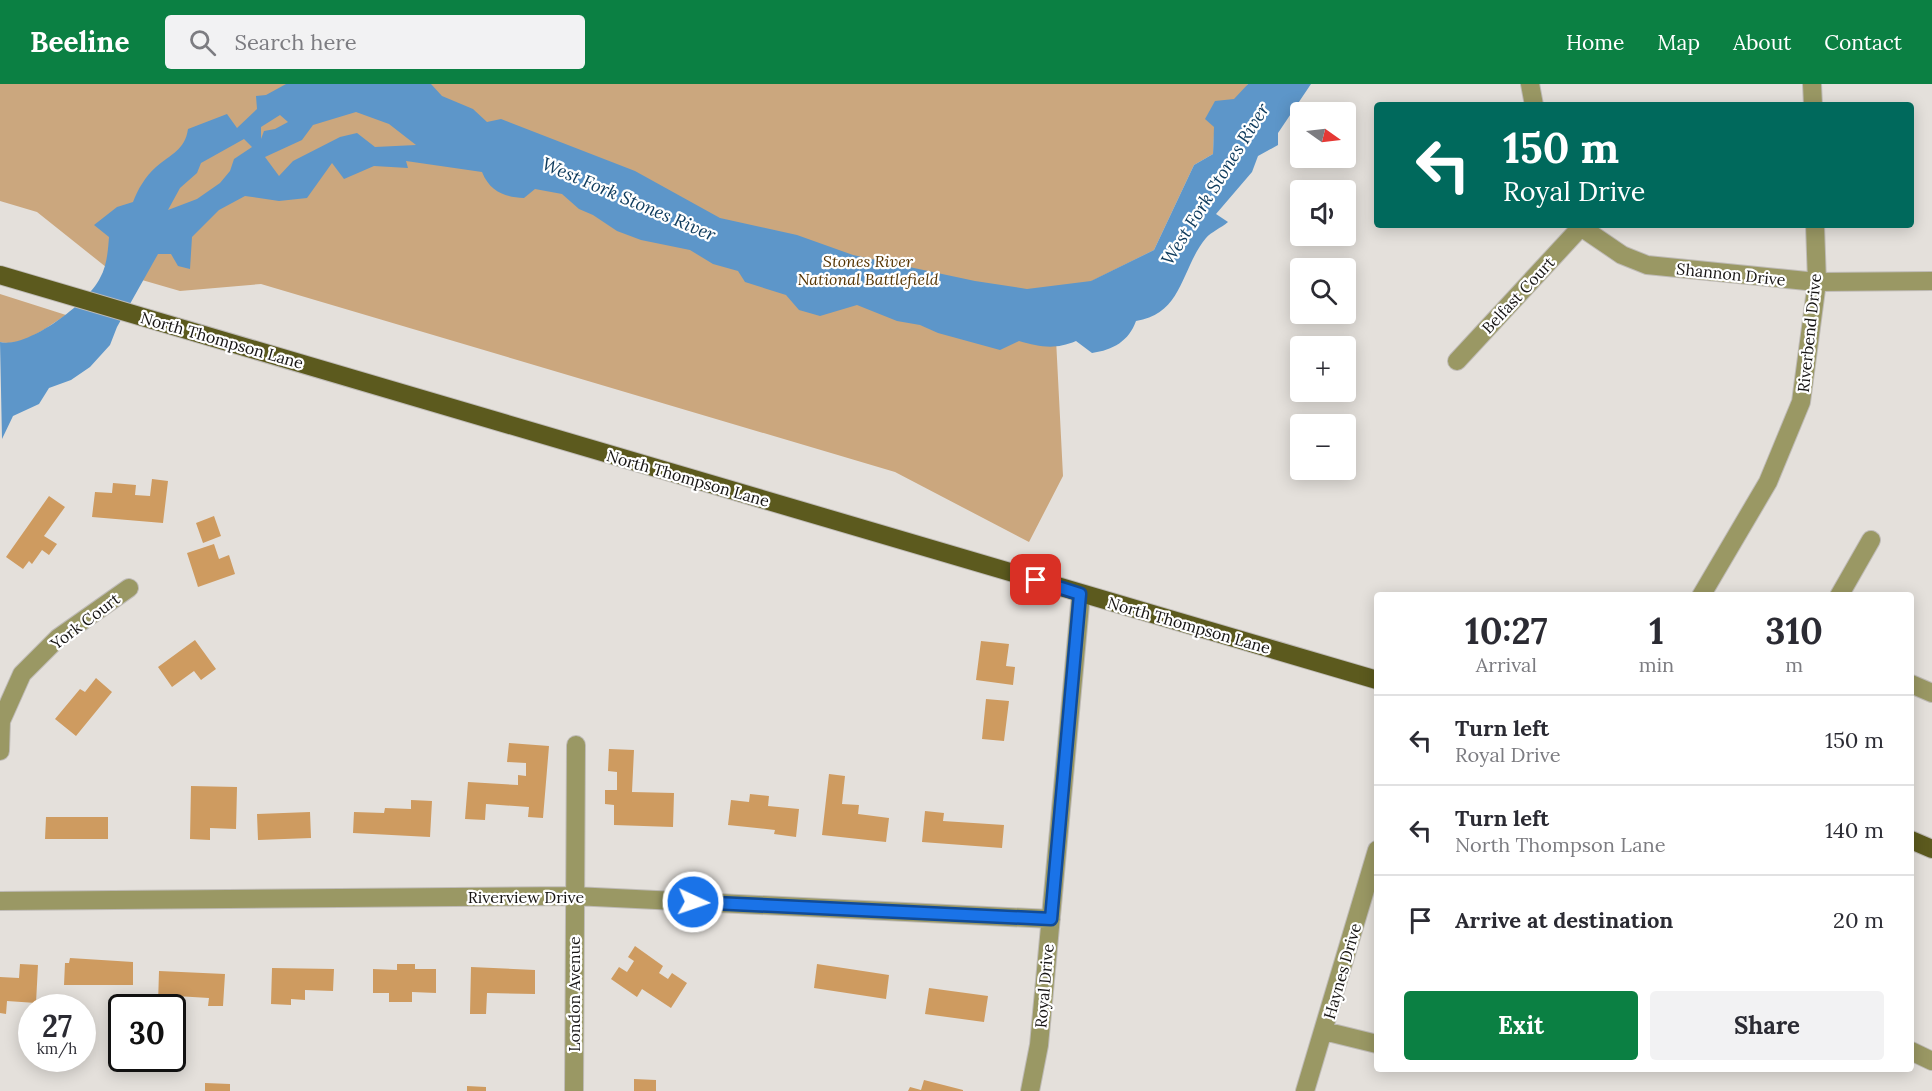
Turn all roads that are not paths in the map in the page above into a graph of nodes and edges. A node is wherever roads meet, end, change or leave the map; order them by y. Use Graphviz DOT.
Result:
graph roads {
  1 [pos="1530,84"];
  2 [pos="1812,84"];
  3 [pos="1533,102"];
  4 [pos="1813,102"];
  5 [pos="1577,228"];
  6 [pos="1582,228"];
  7 [pos="1815,228"];
  8 [pos="0,274"];
  9 [pos="1932,281"];
  10 [pos="1817,282"];
  11 [pos="1457,361"];
  12 [pos="1871,540"];
  13 [pos="129,588"];
  14 [pos="1703,592"];
  15 [pos="1841,592"];
  16 [pos="1080,594"];
  17 [pos="1374,679"];
  18 [pos="1914,685"];
  19 [pos="1932,693"];
  20 [pos="576,745"];
  21 [pos="0,751"];
  22 [pos="1914,841"];
  23 [pos="1932,849"];
  24 [pos="1374,860"];
  25 [pos="574,896"];
  26 [pos="0,901"];
  27 [pos="1051,919"];
  28 [pos="1324,1031"];
  29 [pos="1374,1043"];
  30 [pos="1914,1052"];
  31 [pos="1932,1061"];
  32 [pos="574,1091"];
  33 [pos="1030,1091"];
  34 [pos="1305,1091"];
  1 -- 3 [label="street"];
  2 -- 4 [label="street"];
  5 -- 11 [label="street, Belfast Court"];
  6 -- 10 [label="street, Shannon Drive"];
  7 -- 10 [label="street, Riverbend Drive"];
  8 -- 16 [label="main road, North Thompson Lane"];
  9 -- 10 [label="street, Shannon Drive"];
  10 -- 14 [label="street, Riverbend Drive"];
  12 -- 15 [label="street"];
  13 -- 21 [label="street, York Court"];
  16 -- 17 [label="main road, North Thompson Lane"];
  16 -- 27 [label="street, Royal Drive"];
  18 -- 19 [label="street"];
  20 -- 25 [label="street, London Avenue"];
  22 -- 23 [label="main road"];
  24 -- 28 [label="street, Haynes Drive"];
  25 -- 26 [label="street, Riverview Drive"];
  25 -- 27 [label="street, Riverview Drive"];
  25 -- 32 [label="street, London Avenue"];
  27 -- 33 [label="street, Royal Drive"];
  28 -- 29 [label="street"];
  28 -- 34 [label="street, Haynes Drive"];
  30 -- 31 [label="street"];
}
